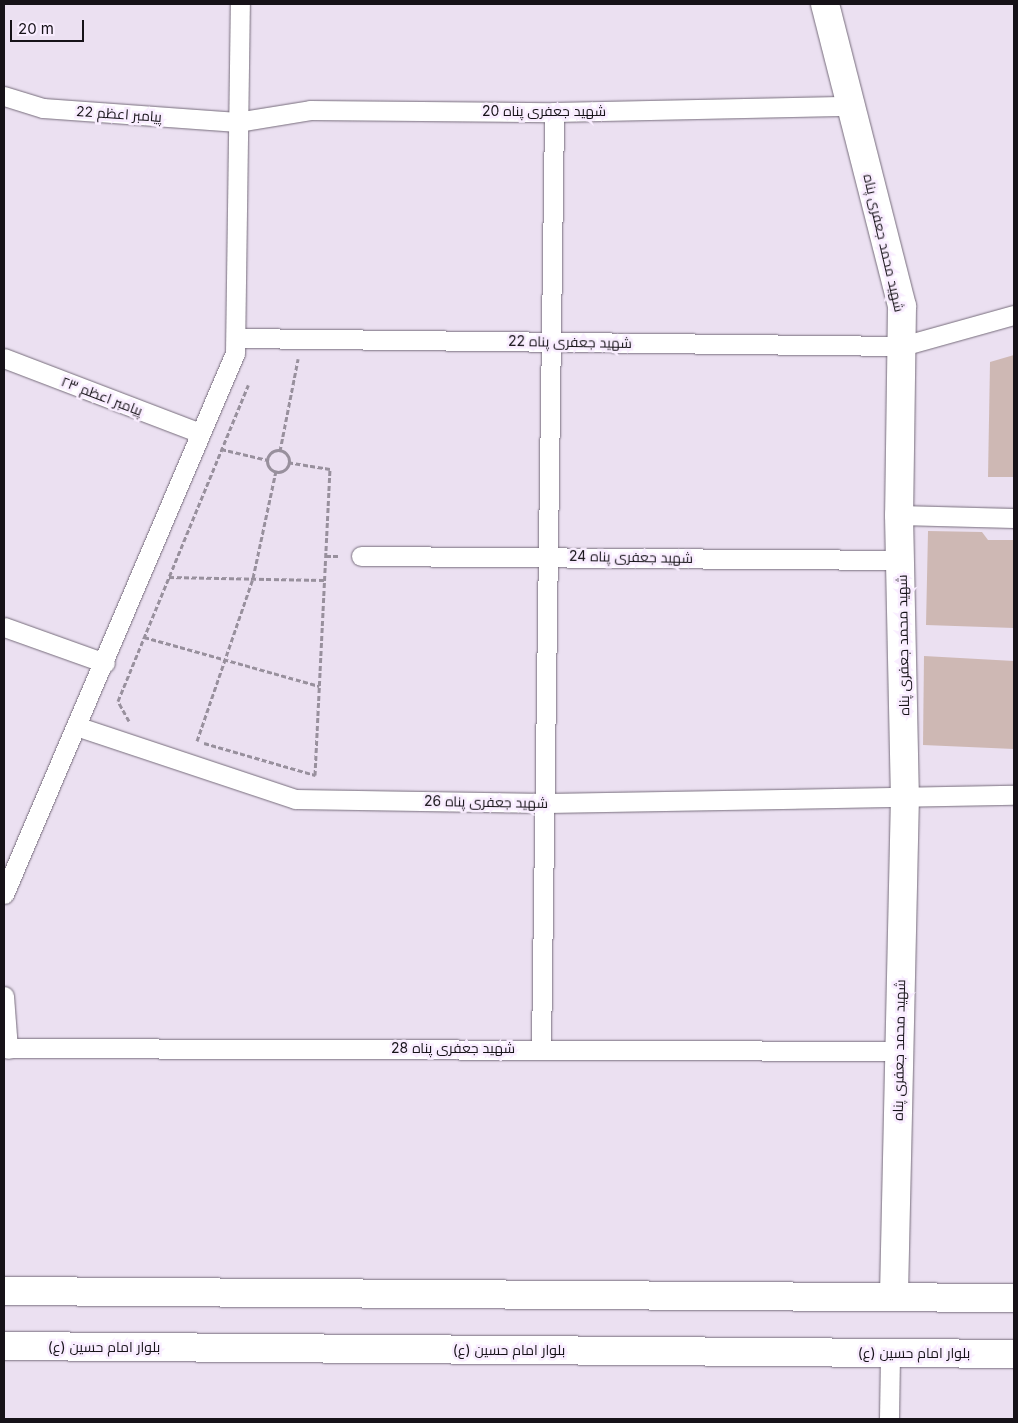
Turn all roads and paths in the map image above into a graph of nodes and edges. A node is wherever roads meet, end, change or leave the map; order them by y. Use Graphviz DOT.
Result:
graph roads {
  1 [pos="240,4"];
  2 [pos="825,4"];
  3 [pos="4,96"];
  4 [pos="852,106"];
  5 [pos="554,112"];
  6 [pos="237,122"];
  7 [pos="1014,315"];
  8 [pos="237,338"];
  9 [pos="547,341"];
  10 [pos="902,346"];
  11 [pos="289,356"];
  12 [pos="299,356"];
  13 [pos="308,357"];
  14 [pos="4,358"];
  15 [pos="249,382"];
  16 [pos="200,433"];
  17 [pos="221,449"];
  18 [pos="280,451"];
  19 [pos="268,460"];
  20 [pos="287,462"];
  21 [pos="276,471"];
  22 [pos="899,516"];
  23 [pos="1014,518"];
  24 [pos="361,556"];
  25 [pos="550,556"];
  26 [pos="901,560"];
  27 [pos="169,577"];
  28 [pos="253,578"];
  29 [pos="324,580"];
  30 [pos="4,627"];
  31 [pos="144,637"];
  32 [pos="226,662"];
  33 [pos="105,663"];
  34 [pos="319,686"];
  35 [pos="138,724"];
  36 [pos="79,726"];
  37 [pos="189,739"];
  38 [pos="197,741"];
  39 [pos="1014,794"];
  40 [pos="905,795"];
  41 [pos="547,803"];
  42 [pos="4,894"];
  43 [pos="4,996"];
  44 [pos="540,1047"];
  45 [pos="6,1049"];
  46 [pos="899,1051"];
  47 [pos="4,1291"];
  48 [pos="894,1296"];
  49 [pos="1014,1298"];
  50 [pos="4,1346"];
  51 [pos="890,1353"];
  52 [pos="1014,1354"];
  53 [pos="889,1419"];
  1 -- 6 [label="street"];
  2 -- 4 [label="main road, شهید محمد جعفری پناه"];
  3 -- 6 [label="street, پیامبر اعظم 22"];
  4 -- 5 [label="street, شهید جعفری پناه 20"];
  4 -- 10 [label="main road, شهید محمد جعفری پناه"];
  5 -- 6 [label="street, شهید جعفری پناه 20"];
  5 -- 9 [label="street"];
  6 -- 8 [label="street"];
  7 -- 10 [label="street, شهید جعفری پناه 22"];
  8 -- 9 [label="street, شهید جعفری پناه 22"];
  8 -- 16 [label="street"];
  9 -- 10 [label="street, شهید جعفری پناه 22"];
  9 -- 25 [label="street"];
  10 -- 22 [label="main road, شهید محمد جعفری پناه"];
  11 -- 12 [label="path"];
  12 -- 13 [label="path"];
  12 -- 18 [label="path"];
  14 -- 16 [label="street, پیامبر اعظم ۲۳"];
  15 -- 17 [label="path"];
  16 -- 33 [label="street"];
  17 -- 19 [label="path"];
  17 -- 27 [label="path"];
  18 -- 19 [label="path"];
  18 -- 20 [label="path"];
  19 -- 21 [label="path"];
  20 -- 21 [label="path"];
  20 -- 29 [label="path"];
  21 -- 28 [label="path"];
  22 -- 23 [label="street"];
  22 -- 26 [label="main road, شهید محمد جعفری پناه"];
  24 -- 25 [label="street, شهید جعفری پناه 24"];
  25 -- 26 [label="street, شهید جعفری پناه 24"];
  25 -- 41 [label="street"];
  26 -- 40 [label="main road, شهید محمد جعفری پناه"];
  27 -- 28 [label="path"];
  27 -- 31 [label="path"];
  28 -- 29 [label="path"];
  28 -- 32 [label="path"];
  29 -- 34 [label="path"];
  30 -- 33 [label="street"];
  31 -- 32 [label="path"];
  31 -- 35 [label="path"];
  32 -- 34 [label="path"];
  32 -- 38 [label="path"];
  33 -- 36 [label="street"];
  34 -- 38 [label="path"];
  36 -- 41 [label="street, شهید جعفری پناه 26"];
  36 -- 42 [label="street"];
  37 -- 38 [label="path"];
  39 -- 40 [label="street, شهید جعفری پناه 26"];
  40 -- 41 [label="street, شهید جعفری پناه 26"];
  40 -- 46 [label="main road, شهید محمد جعفری پناه"];
  41 -- 44 [label="street"];
  43 -- 45 [label="street"];
  44 -- 45 [label="street, شهید جعفری پناه 28"];
  44 -- 46 [label="street, شهید جعفری پناه 28"];
  46 -- 48 [label="main road, شهید محمد جعفری پناه"];
  47 -- 48 [label="main road"];
  48 -- 49 [label="main road"];
  50 -- 51 [label="main road, بلوار امام حسین (ع)"];
  51 -- 52 [label="main road, بلوار امام حسین (ع)"];
  51 -- 53 [label="street"];
}
